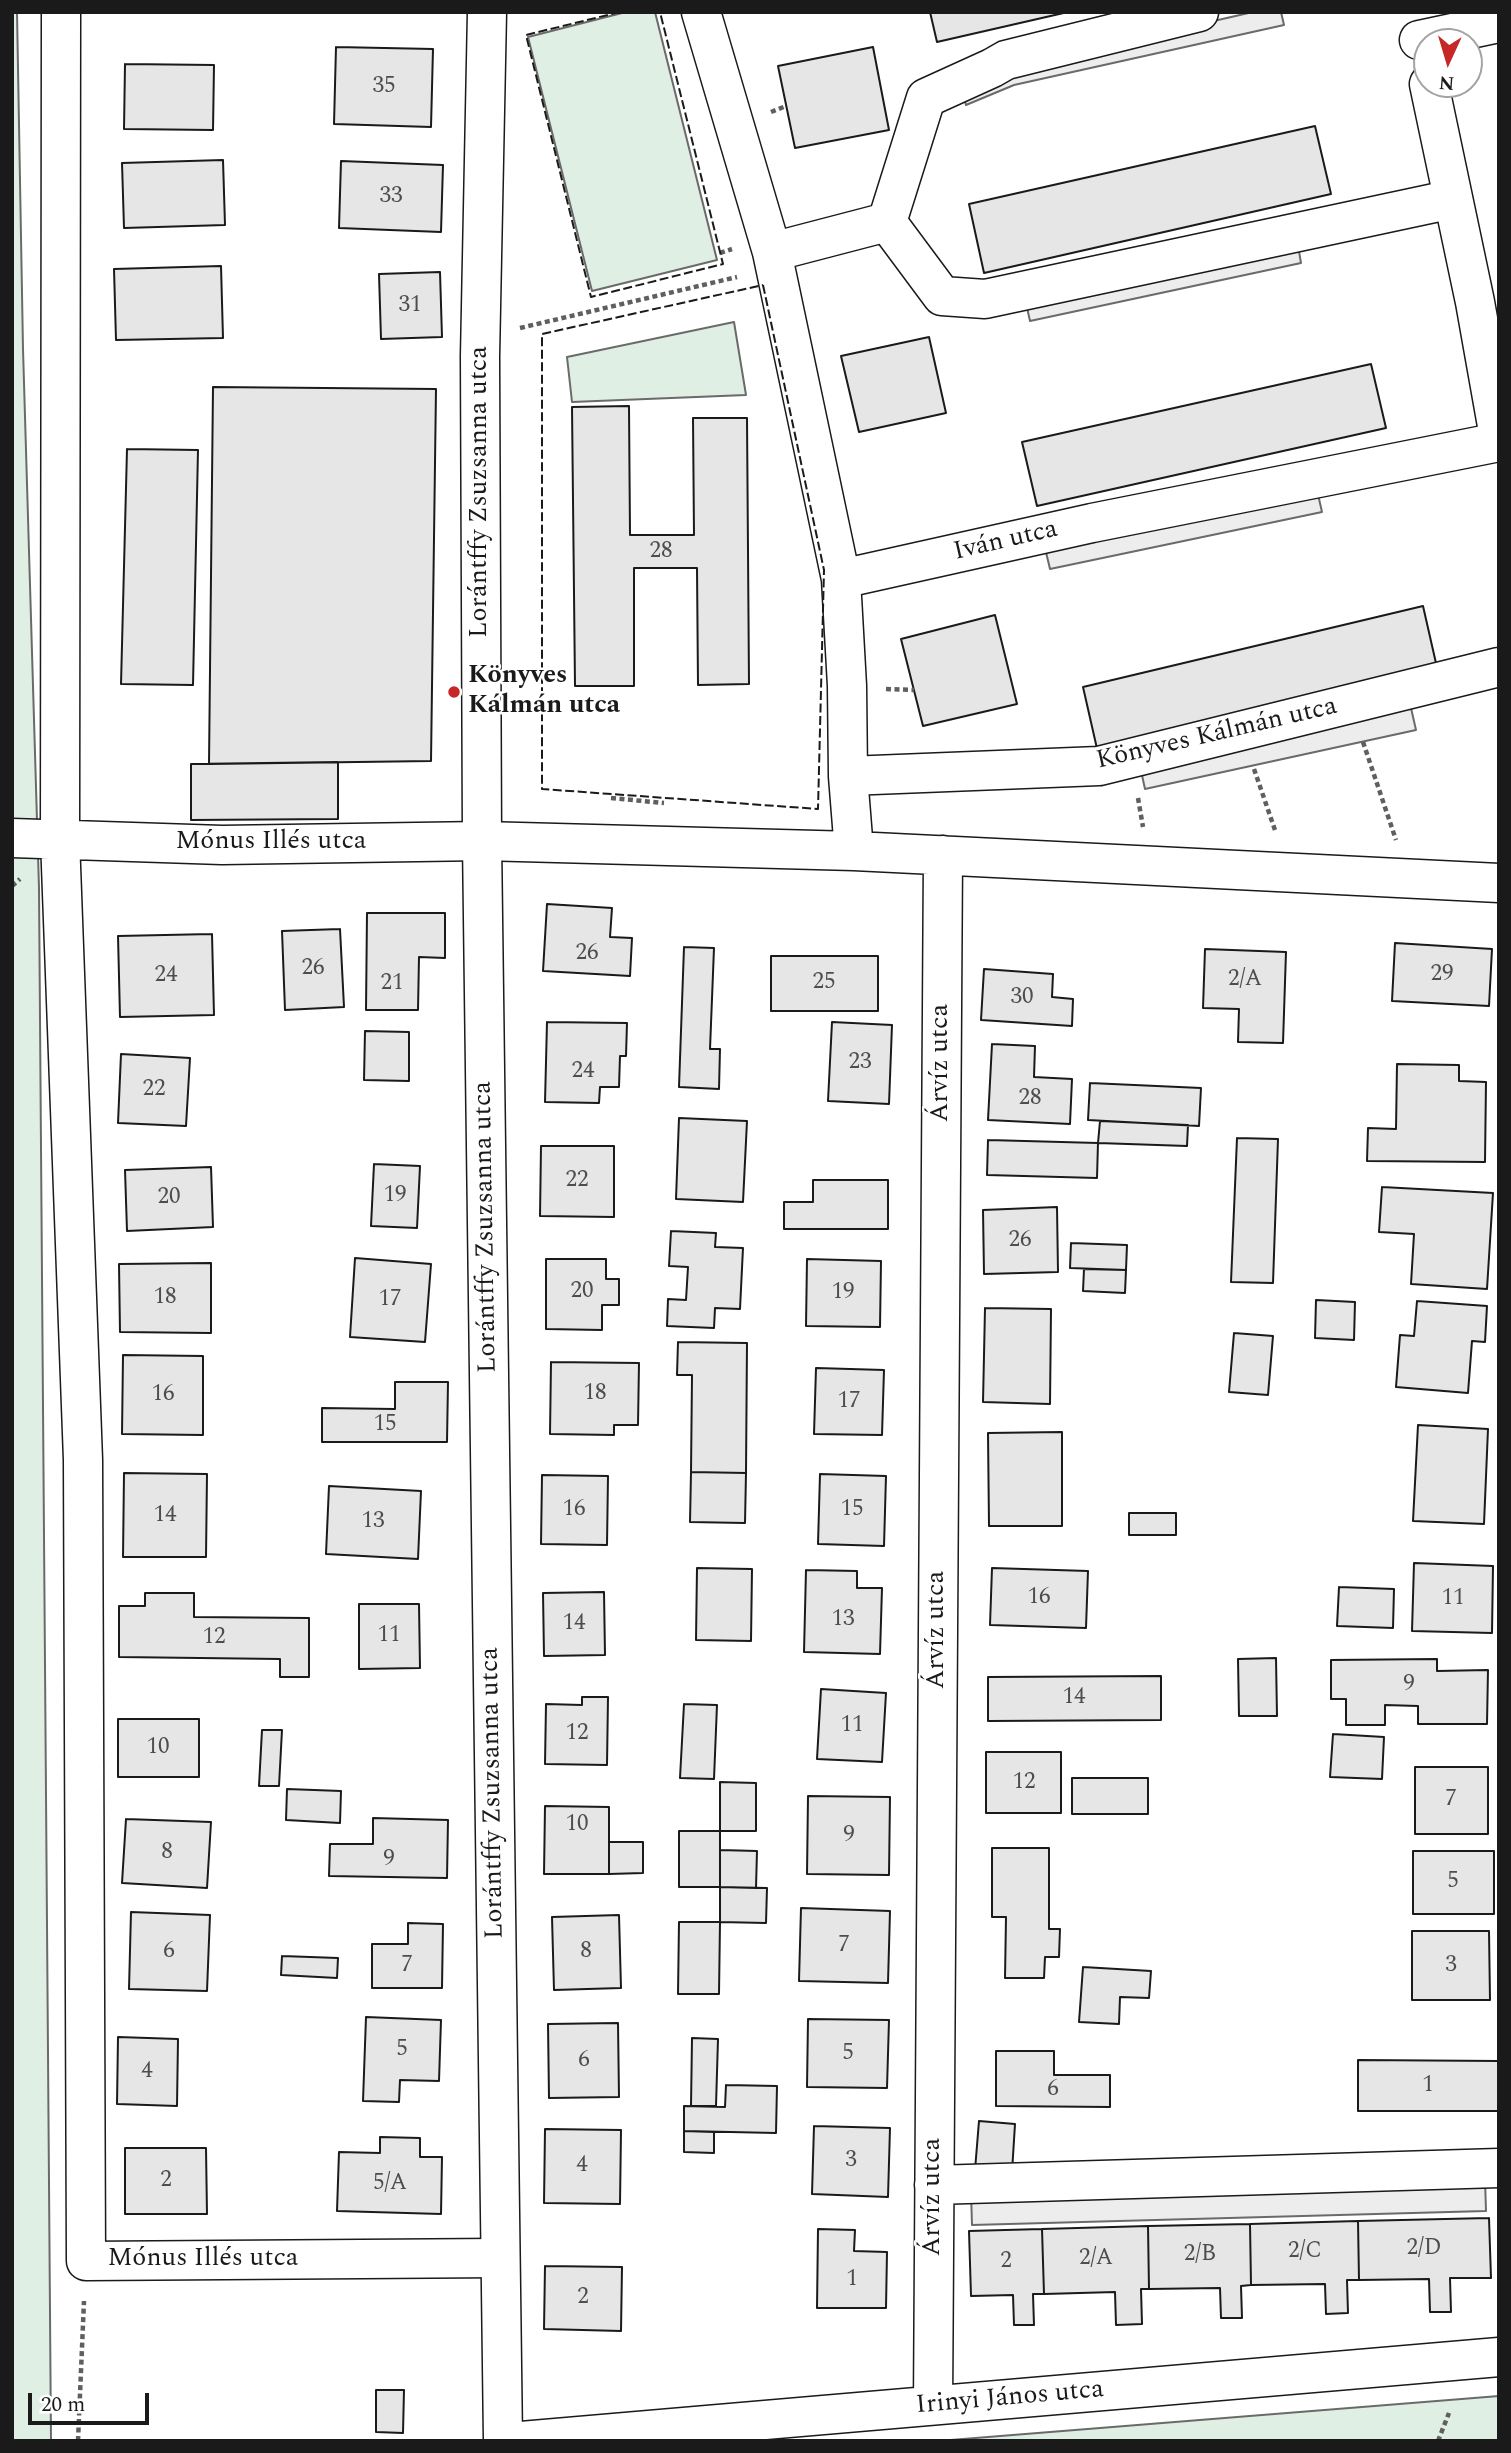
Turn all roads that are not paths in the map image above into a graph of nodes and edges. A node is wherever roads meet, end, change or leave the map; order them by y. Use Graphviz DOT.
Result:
graph roads {
  1 [pos="61,12"];
  2 [pos="487,12"];
  3 [pos="701,12"];
  4 [pos="1199,12"];
  5 [pos="1499,23"];
  6 [pos="1415,26"];
  7 [pos="1432,98"];
  8 [pos="1453,199"];
  9 [pos="887,222"];
  10 [pos="773,260"];
  11 [pos="1487,299"];
  12 [pos="1499,440"];
  13 [pos="841,579"];
  14 [pos="1499,667"];
  15 [pos="848,776"];
  16 [pos="12,838"];
  17 [pos="60,839"];
  18 [pos="482,841"];
  19 [pos="854,851"];
  20 [pos="943,855"];
  21 [pos="1499,883"];
  22 [pos="1499,2168"];
  23 [pos="934,2185"];
  24 [pos="500,2258"];
  25 [pos="1499,2357"];
  26 [pos="933,2405"];
  27 [pos="503,2441"];
  28 [pos="521,2441"];
  1 -- 17 [label="street"];
  2 -- 18 [label="street, Lorántffy Zsuzsanna utca"];
  3 -- 10 [label="street"];
  4 -- 9 [label="street"];
  5 -- 6 [label="street"];
  7 -- 8 [label="street, Iván utca"];
  8 -- 9 [label="street"];
  8 -- 11 [label="street, Iván utca"];
  9 -- 10 [label="street"];
  10 -- 13 [label="street"];
  11 -- 12 [label="street, Iván utca"];
  12 -- 13 [label="street, Iván utca"];
  13 -- 15 [label="street"];
  14 -- 15 [label="street, Könyves Kálmán utca"];
  15 -- 19 [label="street"];
  16 -- 17 [label="street, Mónus Illés utca"];
  17 -- 18 [label="street, Mónus Illés utca"];
  17 -- 24 [label="street, Mónus Illés utca"];
  18 -- 19 [label="street"];
  18 -- 24 [label="street, Lorántffy Zsuzsanna utca"];
  19 -- 20 [label="street"];
  20 -- 21 [label="street"];
  20 -- 23 [label="street, Árvíz utca"];
  22 -- 23 [label="street"];
  23 -- 26 [label="street, Árvíz utca"];
  24 -- 27 [label="street, Lorántffy Zsuzsanna utca"];
  25 -- 26 [label="street, Irinyi János utca"];
  26 -- 28 [label="street, Irinyi János utca"];
}
